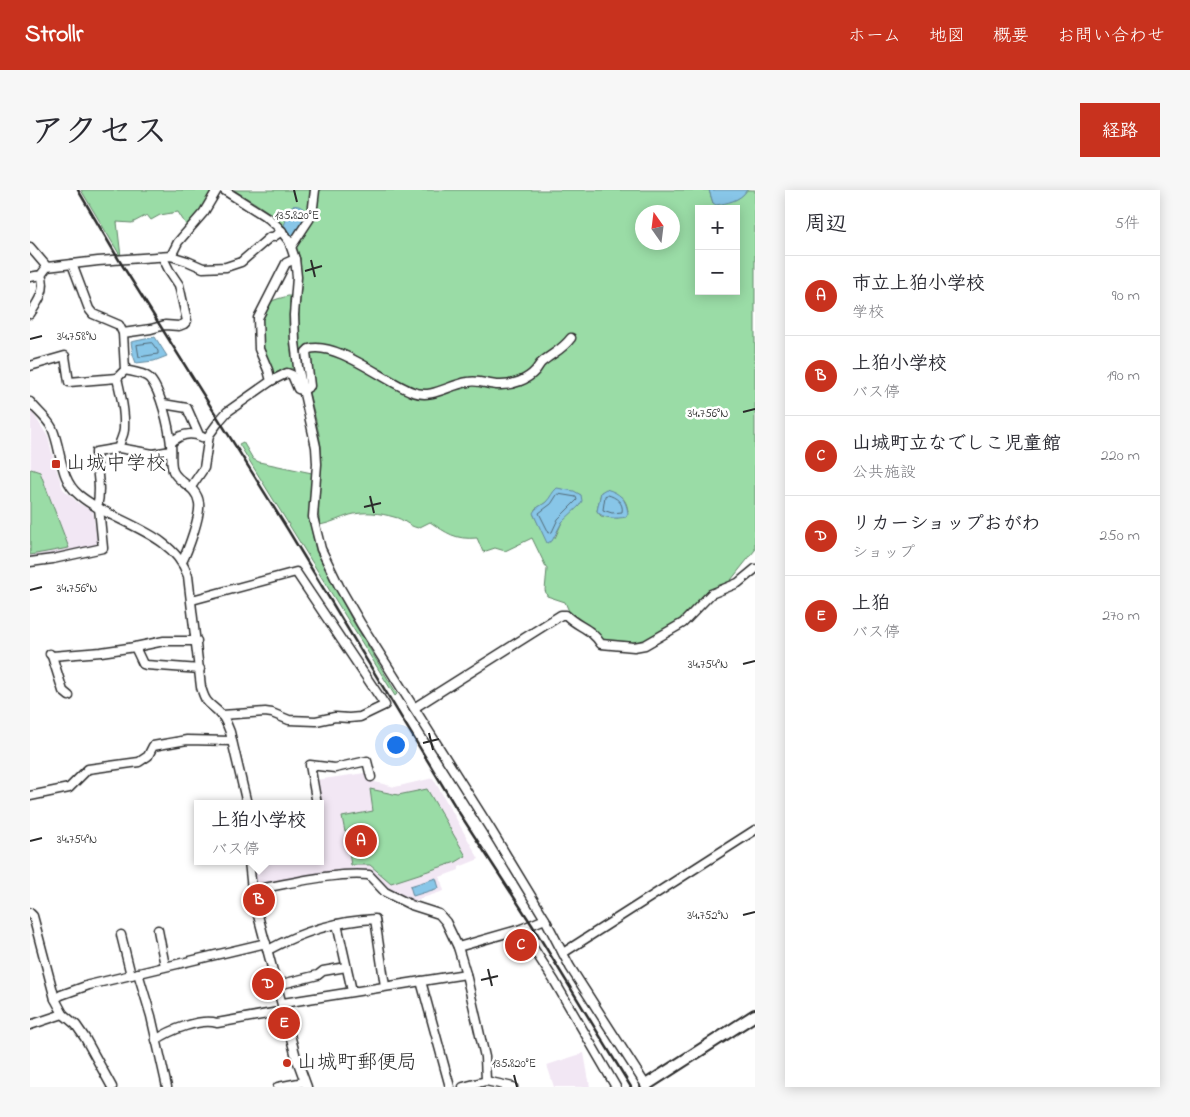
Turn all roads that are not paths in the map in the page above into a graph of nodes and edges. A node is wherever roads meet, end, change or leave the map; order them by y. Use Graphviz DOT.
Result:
graph roads {
  1 [pos="217,190"];
  2 [pos="224,190"];
  3 [pos="315,190"];
  4 [pos="282,231"];
  5 [pos="30,247"];
  6 [pos="291,247"];
  7 [pos="167,257"];
  8 [pos="295,259"];
  9 [pos="72,264"];
  10 [pos="47,267"];
  11 [pos="41,275"];
  12 [pos="30,277"];
  13 [pos="30,314"];
  14 [pos="123,333"];
  15 [pos="571,338"];
  16 [pos="30,366"];
  17 [pos="125,370"];
  18 [pos="117,378"];
  19 [pos="271,381"];
  20 [pos="304,390"];
  21 [pos="163,404"];
  22 [pos="31,405"];
  23 [pos="200,435"];
  24 [pos="209,440"];
  25 [pos="171,447"];
  26 [pos="119,448"];
  27 [pos="191,488"];
  28 [pos="98,508"];
  29 [pos="30,562"];
  30 [pos="182,562"];
  31 [pos="755,569"];
  32 [pos="192,600"];
  33 [pos="196,641"];
  34 [pos="135,648"];
  35 [pos="200,669"];
  36 [pos="69,696"];
  37 [pos="414,708"];
  38 [pos="222,715"];
  39 [pos="232,741"];
  40 [pos="371,778"];
  41 [pos="30,796"];
  42 [pos="246,800"];
  43 [pos="316,800"];
  44 [pos="755,830"];
  45 [pos="249,865"];
  46 [pos="252,890"];
  47 [pos="30,912"];
  48 [pos="545,919"];
  49 [pos="337,924"];
  50 [pos="521,929"];
  51 [pos="158,930"];
  52 [pos="121,935"];
  53 [pos="267,946"];
  54 [pos="458,947"];
  55 [pos="563,953"];
  56 [pos="166,966"];
  57 [pos="346,967"];
  58 [pos="134,974"];
  59 [pos="466,974"];
  60 [pos="421,981"];
  61 [pos="278,985"];
  62 [pos="385,986"];
  63 [pos="352,991"];
  64 [pos="55,999"];
  65 [pos="284,1007"];
  66 [pos="63,1014"];
  67 [pos="755,1015"];
  68 [pos="30,1025"];
  69 [pos="156,1040"];
  70 [pos="486,1080"];
  71 [pos="306,1085"];
  72 [pos="477,1085"];
  73 [pos="646,1086"];
  74 [pos="112,1087"];
  75 [pos="167,1087"];
  76 [pos="278,1087"];
  77 [pos="450,1087"];
  78 [pos="463,1087"];
  79 [pos="513,1087"];
  80 [pos="616,1087"];
  1 -- 7 [label="street"];
  2 -- 4 [label="street"];
  3 -- 6 [label="street"];
  4 -- 6 [label="street"];
  4 -- 7 [label="street"];
  5 -- 10 [label="street"];
  6 -- 8 [label="street"];
  7 -- 9 [label="street"];
  7 -- 14 [label="street"];
  8 -- 19 [label="street"];
  8 -- 20 [label="street"];
  9 -- 10 [label="street"];
  9 -- 14 [label="street"];
  10 -- 11 [label="street"];
  11 -- 12 [label="street"];
  11 -- 13 [label="street"];
  14 -- 17 [label="street"];
  15 -- 20 [label="street"];
  16 -- 18 [label="street"];
  17 -- 18 [label="street"];
  17 -- 21 [label="street"];
  18 -- 26 [label="street"];
  19 -- 20 [label="street"];
  19 -- 24 [label="street"];
  20 -- 37 [label="street"];
  21 -- 23 [label="street"];
  21 -- 25 [label="street"];
  22 -- 28 [label="street"];
  23 -- 24 [label="street"];
  23 -- 25 [label="street"];
  24 -- 27 [label="street"];
  25 -- 26 [label="street"];
  25 -- 27 [label="street"];
  26 -- 28 [label="street"];
  27 -- 30 [label="street"];
  28 -- 29 [label="street"];
  28 -- 30 [label="street"];
  30 -- 32 [label="street"];
  31 -- 37 [label="street"];
  32 -- 33 [label="street"];
  32 -- 38 [label="street"];
  33 -- 34 [label="street"];
  33 -- 35 [label="street"];
  34 -- 35 [label="street"];
  34 -- 36 [label="street"];
  35 -- 38 [label="street"];
  37 -- 48 [label="street"];
  38 -- 39 [label="street"];
  39 -- 41 [label="street"];
  39 -- 42 [label="street"];
  40 -- 43 [label="street"];
  44 -- 55 [label="street"];
  45 -- 46 [label="street"];
  46 -- 53 [label="street"];
  46 -- 54 [label="street"];
  47 -- 64 [label="street"];
  48 -- 50 [label="street"];
  48 -- 55 [label="street"];
  49 -- 53 [label="street"];
  49 -- 57 [label="street"];
  49 -- 62 [label="street"];
  50 -- 54 [label="street"];
  50 -- 80 [label="street"];
  51 -- 56 [label="street"];
  52 -- 58 [label="street"];
  53 -- 56 [label="street"];
  53 -- 61 [label="street"];
  54 -- 59 [label="street"];
  55 -- 73 [label="street"];
  56 -- 58 [label="street"];
  57 -- 61 [label="street"];
  57 -- 63 [label="street"];
  58 -- 64 [label="street"];
  58 -- 69 [label="street"];
  59 -- 60 [label="street"];
  59 -- 70 [label="street"];
  60 -- 62 [label="street"];
  60 -- 77 [label="street"];
  61 -- 65 [label="street"];
  62 -- 63 [label="street"];
  63 -- 65 [label="street"];
  64 -- 66 [label="street"];
  65 -- 69 [label="street"];
  65 -- 71 [label="street"];
  66 -- 68 [label="street"];
  66 -- 74 [label="street"];
  67 -- 73 [label="street"];
  69 -- 75 [label="street"];
  70 -- 72 [label="street"];
  70 -- 79 [label="street"];
  71 -- 76 [label="street"];
  72 -- 78 [label="street"];
}
